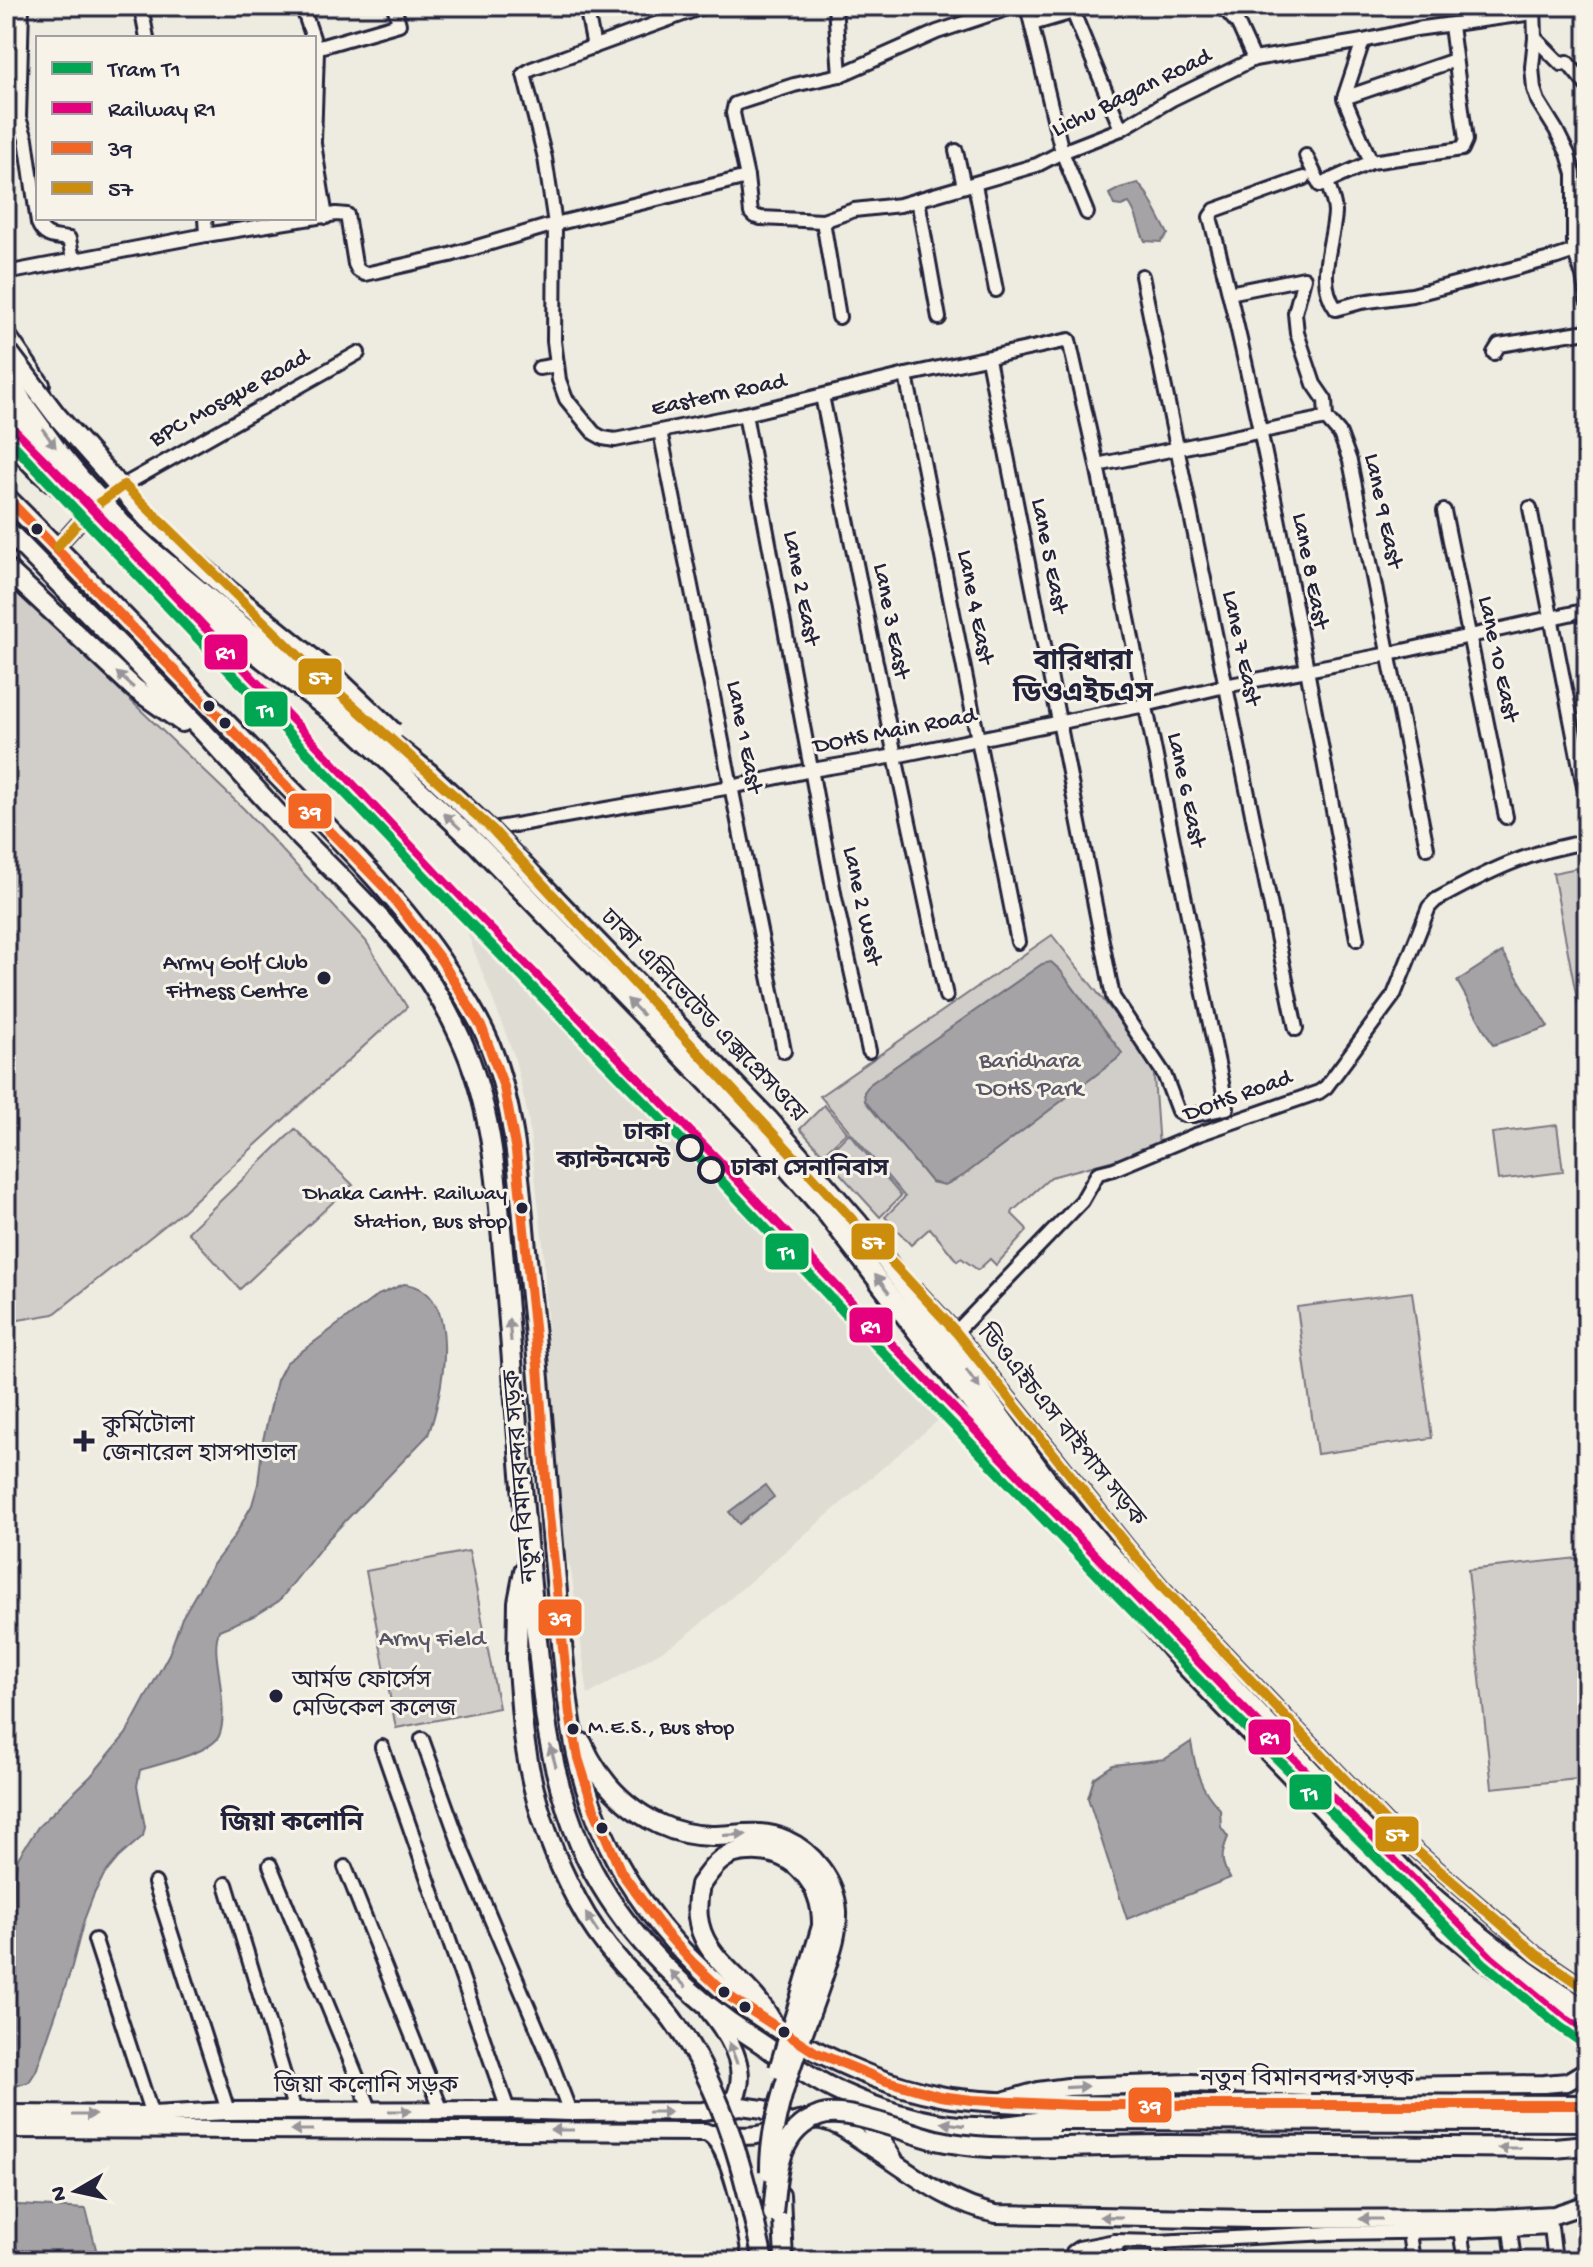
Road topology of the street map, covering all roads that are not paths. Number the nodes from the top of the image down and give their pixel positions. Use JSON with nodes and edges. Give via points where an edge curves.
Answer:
{"nodes":[{"id":1,"x":22,"y":6,"type":"edge"},
{"id":2,"x":141,"y":6,"type":"edge"},
{"id":3,"x":302,"y":6,"type":"edge"},
{"id":4,"x":394,"y":6,"type":"edge"},
{"id":5,"x":586,"y":6,"type":"edge"},
{"id":6,"x":705,"y":6,"type":"edge"},
{"id":7,"x":835,"y":6,"type":"edge"},
{"id":8,"x":1015,"y":6,"type":"edge"},
{"id":9,"x":1027,"y":6,"type":"edge"},
{"id":10,"x":1222,"y":6,"type":"edge"},
{"id":11,"x":1533,"y":9,"type":"edge"},
{"id":12,"x":1032,"y":24,"type":"junction"},
{"id":13,"x":1451,"y":26,"type":"junction"},
{"id":14,"x":147,"y":36,"type":"edge"},
{"id":15,"x":312,"y":36,"type":"edge"},
{"id":16,"x":1535,"y":38,"type":"junction"},
{"id":17,"x":1363,"y":41,"type":"junction"},
{"id":18,"x":316,"y":43,"type":"edge"},
{"id":19,"x":594,"y":47,"type":"junction"},
{"id":20,"x":1254,"y":59,"type":"junction"},
{"id":21,"x":1455,"y":60,"type":"junction"},
{"id":22,"x":840,"y":75,"type":"junction"},
{"id":23,"x":1587,"y":86,"type":"edge"},
{"id":24,"x":1344,"y":98,"type":"junction"},
{"id":25,"x":1121,"y":129,"type":"junction"},
{"id":26,"x":956,"y":151,"type":"dead end"},
{"id":27,"x":1062,"y":152,"type":"junction"},
{"id":28,"x":316,"y":154,"type":"edge"},
{"id":29,"x":1306,"y":156,"type":"dead end"},
{"id":30,"x":1371,"y":162,"type":"junction"},
{"id":31,"x":747,"y":177,"type":"junction"},
{"id":32,"x":1304,"y":178,"type":"dead end"},
{"id":33,"x":1327,"y":182,"type":"junction"},
{"id":34,"x":969,"y":185,"type":"junction"},
{"id":35,"x":918,"y":200,"type":"junction"},
{"id":36,"x":36,"y":209,"type":"edge"},
{"id":37,"x":1087,"y":213,"type":"dead end"},
{"id":38,"x":326,"y":217,"type":"junction"},
{"id":39,"x":316,"y":218,"type":"edge"},
{"id":40,"x":38,"y":220,"type":"edge"},
{"id":41,"x":205,"y":220,"type":"edge"},
{"id":42,"x":306,"y":220,"type":"edge"},
{"id":43,"x":823,"y":221,"type":"junction"},
{"id":44,"x":555,"y":224,"type":"junction"},
{"id":45,"x":206,"y":235,"type":"junction"},
{"id":46,"x":1581,"y":248,"type":"edge"},
{"id":47,"x":73,"y":259,"type":"junction"},
{"id":48,"x":6,"y":273,"type":"edge"},
{"id":49,"x":1142,"y":276,"type":"dead end"},
{"id":50,"x":996,"y":290,"type":"dead end"},
{"id":51,"x":1229,"y":293,"type":"junction"},
{"id":52,"x":1587,"y":300,"type":"edge"},
{"id":53,"x":839,"y":317,"type":"dead end"},
{"id":54,"x":939,"y":318,"type":"dead end"},
{"id":55,"x":6,"y":330,"type":"edge"},
{"id":56,"x":1587,"y":331,"type":"edge"},
{"id":57,"x":1069,"y":340,"type":"joint"},
{"id":58,"x":8,"y":351,"type":"edge"},
{"id":59,"x":358,"y":353,"type":"dead end"},
{"id":60,"x":1494,"y":353,"type":"dead end"},
{"id":61,"x":988,"y":359,"type":"junction"},
{"id":62,"x":557,"y":365,"type":"junction"},
{"id":63,"x":539,"y":368,"type":"dead end"},
{"id":64,"x":6,"y":373,"type":"edge"},
{"id":65,"x":906,"y":375,"type":"junction"},
{"id":66,"x":822,"y":396,"type":"junction"},
{"id":67,"x":6,"y":404,"type":"edge"},
{"id":68,"x":745,"y":414,"type":"junction"},
{"id":69,"x":1326,"y":418,"type":"junction"},
{"id":70,"x":660,"y":431,"type":"junction"},
{"id":71,"x":1260,"y":432,"type":"junction"},
{"id":72,"x":6,"y":433,"type":"edge"},
{"id":73,"x":1176,"y":448,"type":"junction"},
{"id":74,"x":1097,"y":465,"type":"junction"},
{"id":75,"x":124,"y":485,"type":"junction"},
{"id":76,"x":67,"y":492,"type":"junction"},
{"id":77,"x":6,"y":497,"type":"edge"},
{"id":78,"x":1530,"y":508,"type":"dead end"},
{"id":79,"x":1444,"y":511,"type":"dead end"},
{"id":80,"x":6,"y":529,"type":"edge"},
{"id":81,"x":57,"y":547,"type":"junction"},
{"id":82,"x":6,"y":568,"type":"edge"},
{"id":83,"x":1587,"y":610,"type":"edge"},
{"id":84,"x":1551,"y":619,"type":"junction"},
{"id":85,"x":1469,"y":637,"type":"junction"},
{"id":86,"x":1389,"y":654,"type":"junction"},
{"id":87,"x":1306,"y":671,"type":"junction"},
{"id":88,"x":1225,"y":686,"type":"junction"},
{"id":89,"x":1145,"y":705,"type":"junction"},
{"id":90,"x":1058,"y":722,"type":"junction"},
{"id":91,"x":978,"y":738,"type":"junction"},
{"id":92,"x":212,"y":741,"type":"junction"},
{"id":93,"x":895,"y":756,"type":"junction"},
{"id":94,"x":812,"y":770,"type":"junction"},
{"id":95,"x":429,"y":773,"type":"junction"},
{"id":96,"x":731,"y":787,"type":"junction"},
{"id":97,"x":1584,"y":787,"type":"dead end"},
{"id":98,"x":1506,"y":817,"type":"dead end"},
{"id":99,"x":492,"y":829,"type":"junction"},
{"id":100,"x":1587,"y":842,"type":"edge"},
{"id":101,"x":1427,"y":848,"type":"dead end"},
{"id":102,"x":1357,"y":939,"type":"dead end"},
{"id":103,"x":1018,"y":942,"type":"dead end"},
{"id":104,"x":946,"y":996,"type":"dead end"},
{"id":105,"x":1113,"y":997,"type":"joint"},
{"id":106,"x":1296,"y":1029,"type":"dead end"},
{"id":107,"x":784,"y":1051,"type":"dead end"},
{"id":108,"x":869,"y":1051,"type":"dead end"},
{"id":109,"x":956,"y":1332,"type":"junction"},
{"id":110,"x":537,"y":1359,"type":"junction"},
{"id":111,"x":513,"y":1361,"type":"junction"},
{"id":112,"x":528,"y":1556,"type":"junction"},
{"id":113,"x":570,"y":1714,"type":"junction"},
{"id":114,"x":422,"y":1739,"type":"dead end"},
{"id":115,"x":382,"y":1747,"type":"dead end"},
{"id":116,"x":270,"y":1865,"type":"dead end"},
{"id":117,"x":345,"y":1867,"type":"dead end"},
{"id":118,"x":155,"y":1883,"type":"dead end"},
{"id":119,"x":226,"y":1884,"type":"dead end"},
{"id":120,"x":95,"y":1940,"type":"dead end"},
{"id":121,"x":1587,"y":1989,"type":"edge"},
{"id":122,"x":701,"y":2001,"type":"junction"},
{"id":123,"x":1587,"y":2010,"type":"edge"},
{"id":124,"x":1587,"y":2026,"type":"edge"},
{"id":125,"x":776,"y":2027,"type":"junction"},
{"id":126,"x":789,"y":2062,"type":"junction"},
{"id":127,"x":1587,"y":2070,"type":"edge"},
{"id":128,"x":1567,"y":2082,"type":"junction"},
{"id":129,"x":1468,"y":2085,"type":"junction"},
{"id":130,"x":1510,"y":2085,"type":"junction"},
{"id":131,"x":839,"y":2092,"type":"junction"},
{"id":132,"x":1581,"y":2101,"type":"edge"},
{"id":133,"x":1001,"y":2102,"type":"junction"},
{"id":134,"x":726,"y":2109,"type":"junction"},
{"id":135,"x":508,"y":2110,"type":"junction"},
{"id":136,"x":228,"y":2111,"type":"junction"},
{"id":137,"x":295,"y":2111,"type":"junction"},
{"id":138,"x":371,"y":2111,"type":"junction"},
{"id":139,"x":442,"y":2111,"type":"junction"},
{"id":140,"x":570,"y":2112,"type":"junction"},
{"id":141,"x":6,"y":2114,"type":"edge"},
{"id":142,"x":152,"y":2115,"type":"junction"},
{"id":143,"x":789,"y":2122,"type":"junction"},
{"id":144,"x":996,"y":2127,"type":"junction"},
{"id":145,"x":6,"y":2129,"type":"edge"},
{"id":146,"x":704,"y":2132,"type":"junction"},
{"id":147,"x":1511,"y":2132,"type":"junction"},
{"id":148,"x":1474,"y":2133,"type":"junction"},
{"id":149,"x":1585,"y":2135,"type":"edge"},
{"id":150,"x":893,"y":2160,"type":"junction"},
{"id":151,"x":1587,"y":2204,"type":"edge"},
{"id":152,"x":773,"y":2213,"type":"junction"},
{"id":153,"x":1409,"y":2233,"type":"junction"},
{"id":154,"x":1115,"y":2241,"type":"junction"},
{"id":155,"x":1158,"y":2242,"type":"junction"},
{"id":156,"x":752,"y":2261,"type":"edge"},
{"id":157,"x":764,"y":2261,"type":"edge"},
{"id":158,"x":775,"y":2261,"type":"edge"},
{"id":159,"x":784,"y":2261,"type":"edge"},
{"id":160,"x":1071,"y":2261,"type":"edge"},
{"id":161,"x":1118,"y":2261,"type":"edge"},
{"id":162,"x":1161,"y":2261,"type":"edge"},
{"id":163,"x":1413,"y":2261,"type":"edge"},
{"id":164,"x":1555,"y":2261,"type":"edge"}],
"edges":[{"from":1,"to":36,"type":"street","via":[[19,118]]},
{"from":2,"to":14,"type":"street"},
{"from":3,"to":15,"type":"street"},
{"from":4,"to":18,"type":"street","via":[[399,24]]},
{"from":5,"to":19,"type":"street"},
{"from":6,"to":19,"type":"street"},
{"from":7,"to":22,"type":"street"},
{"from":8,"to":22,"type":"street","via":[[937,32]]},
{"from":9,"to":12,"type":"street"},
{"from":10,"to":20,"type":"street","via":[[1238,24]]},
{"from":11,"to":13,"type":"street","name":"Lichu Bagan Road"},
{"from":11,"to":16,"type":"street"},
{"from":12,"to":25,"type":"street","via":[[1073,12]]},
{"from":12,"to":27,"type":"street"},
{"from":13,"to":17,"type":"street","name":"Lichu Bagan Road"},
{"from":13,"to":21,"type":"street"},
{"from":16,"to":23,"type":"street","via":[[1561,64],[1567,62]]},
{"from":16,"to":46,"type":"street","via":[[1534,89],[1574,174]]},
{"from":17,"to":20,"type":"street","name":"Lichu Bagan Road"},
{"from":17,"to":24,"type":"street"},
{"from":19,"to":44,"type":"street","name":"Eastern Road","via":[[524,74]]},
{"from":20,"to":25,"type":"street","name":"Lichu Bagan Road"},
{"from":21,"to":24,"type":"street"},
{"from":21,"to":30,"type":"street","via":[[1466,140],[1462,149]]},
{"from":22,"to":31,"type":"street","via":[[735,104]]},
{"from":24,"to":30,"type":"street"},
{"from":25,"to":27,"type":"street","name":"Lichu Bagan Road"},
{"from":26,"to":34,"type":"street"},
{"from":27,"to":34,"type":"street","name":"Lichu Bagan Road"},
{"from":27,"to":37,"type":"street"},
{"from":28,"to":38,"type":"street"},
{"from":29,"to":33,"type":"street","via":[[1320,185]]},
{"from":30,"to":33,"type":"street"},
{"from":31,"to":43,"type":"street","name":"Lichu Bagan Road","via":[[754,216]]},
{"from":31,"to":44,"type":"street"},
{"from":32,"to":51,"type":"street","name":"Lane 8 East","via":[[1211,213]]},
{"from":33,"to":46,"type":"street","via":[[1335,214],[1325,271],[1336,309],[1412,295]]},
{"from":34,"to":35,"type":"street","name":"Lichu Bagan Road"},
{"from":34,"to":50,"type":"street"},
{"from":35,"to":43,"type":"street","name":"Lichu Bagan Road","via":[[854,210]]},
{"from":35,"to":54,"type":"street"},
{"from":38,"to":39,"type":"street"},
{"from":38,"to":44,"type":"street","via":[[347,215],[355,264],[365,274]]},
{"from":40,"to":47,"type":"street","via":[[47,236],[69,239]]},
{"from":41,"to":45,"type":"street"},
{"from":42,"to":45,"type":"street"},
{"from":43,"to":53,"type":"street"},
{"from":44,"to":62,"type":"street","name":"Eastern Road"},
{"from":45,"to":47,"type":"street"},
{"from":46,"to":52,"type":"street"},
{"from":47,"to":48,"type":"street"},
{"from":49,"to":73,"type":"street","name":"Lane 7 East"},
{"from":51,"to":69,"type":"street","name":"Lane 9 East","via":[[1304,278],[1295,313],[1297,333],[1325,400]]},
{"from":51,"to":71,"type":"street","name":"Lane 8 East"},
{"from":55,"to":75,"type":"street","name":"ডিওএইচএস বাইপাস সড়ক","via":[[68,420]]},
{"from":56,"to":60,"type":"street","via":[[1499,345]]},
{"from":57,"to":61,"type":"street","name":"Eastern Road"},
{"from":57,"to":74,"type":"street","name":"Lane 6 East"},
{"from":58,"to":95,"type":"highway","bridge":true,"via":[[56,415],[148,519],[342,684],[418,755]]},
{"from":59,"to":75,"type":"street","name":"BPC Mosque Road"},
{"from":61,"to":65,"type":"street","name":"Eastern Road"},
{"from":61,"to":90,"type":"street","name":"Lane 5 East"},
{"from":62,"to":63,"type":"street"},
{"from":62,"to":70,"type":"street","name":"Eastern Road","via":[[566,399],[594,433],[615,440]]},
{"from":64,"to":95,"type":"highway","name":"ঢাকা এলিভেটেড এক্সপ্রেসওয়ে","one_way":true,"bridge":true,"via":[[70,466],[123,525]]},
{"from":65,"to":66,"type":"street","name":"Eastern Road"},
{"from":65,"to":91,"type":"street","name":"Lane 4 East"},
{"from":66,"to":68,"type":"street","name":"Eastern Road"},
{"from":66,"to":93,"type":"street","name":"Lane 3 East"},
{"from":67,"to":76,"type":"highway","name":"ঢাকা এলিভেটেড এক্সপ্রেসওয়ে","bridge":true},
{"from":68,"to":70,"type":"street","name":"Eastern Road"},
{"from":68,"to":94,"type":"street","name":"Lane 2 East"},
{"from":69,"to":71,"type":"street"},
{"from":69,"to":86,"type":"street","name":"Lane 9 East","via":[[1340,434],[1350,461]]},
{"from":70,"to":96,"type":"street","name":"Lane 1 East"},
{"from":71,"to":73,"type":"street"},
{"from":71,"to":87,"type":"street","name":"Lane 8 East"},
{"from":72,"to":76,"type":"highway","via":[[31,466]]},
{"from":73,"to":74,"type":"street"},
{"from":73,"to":88,"type":"street","name":"Lane 7 East"},
{"from":74,"to":89,"type":"street","name":"Lane 6 East"},
{"from":75,"to":81,"type":"street","name":"BPC Mosque Road","via":[[91,509]]},
{"from":75,"to":99,"type":"street","name":"ডিওএইচএস বাইপাস সড়ক","via":[[314,671]]},
{"from":124,"to":76,"type":"highway","name":"ঢাকা এলিভেটেড এক্সপ্রেসওয়ে","one_way":true,"bridge":true,"via":[[1503,1973],[1418,1905],[1185,1665],[1053,1509],[825,1211],[756,1132],[476,843],[355,730],[144,567]]},
{"from":77,"to":81,"type":"highway","name":"নতুন বিমানবন্দর সড়ক"},
{"from":78,"to":84,"type":"street"},
{"from":79,"to":85,"type":"street","name":"Lane 10 East"},
{"from":80,"to":92,"type":"highway","name":"নতুন বিমানবন্দর সড়ক"},
{"from":81,"to":110,"type":"highway","name":"নতুন বিমানবন্দর সড়ক","via":[[385,888],[463,993],[491,1049],[510,1111]]},
{"from":92,"to":82,"type":"highway","one_way":true,"via":[[134,688]]},
{"from":83,"to":84,"type":"street","name":"DOHS Main Road"},
{"from":84,"to":85,"type":"street","name":"DOHS Main Road"},
{"from":84,"to":97,"type":"street"},
{"from":85,"to":86,"type":"street","name":"DOHS Main Road"},
{"from":85,"to":98,"type":"street","name":"Lane 10 East"},
{"from":86,"to":87,"type":"street","name":"DOHS Main Road"},
{"from":86,"to":101,"type":"street","name":"Lane 9 East"},
{"from":87,"to":88,"type":"street","name":"DOHS Main Road"},
{"from":87,"to":102,"type":"street","name":"Lane 8 East"},
{"from":88,"to":89,"type":"street","name":"DOHS Main Road"},
{"from":88,"to":106,"type":"street","name":"Lane 7 East"},
{"from":89,"to":90,"type":"street","name":"DOHS Main Road"},
{"from":89,"to":105,"type":"street","name":"Lane 6 East","via":[[1227,1108],[1194,1115],[1178,1111],[1164,1074]]},
{"from":90,"to":91,"type":"street","name":"DOHS Main Road"},
{"from":90,"to":105,"type":"street","name":"Lane 5 East"},
{"from":91,"to":93,"type":"street","name":"DOHS Main Road"},
{"from":91,"to":103,"type":"street","name":"Lane 4 East"},
{"from":111,"to":92,"type":"highway","name":"নতুন বিমানবন্দর সড়ক","one_way":true,"via":[[494,1163],[483,1100],[460,1037],[417,961],[391,928]]},
{"from":93,"to":94,"type":"street","name":"DOHS Main Road"},
{"from":93,"to":104,"type":"street","name":"Lane 3 East"},
{"from":94,"to":96,"type":"street","name":"DOHS Main Road"},
{"from":94,"to":108,"type":"street","name":"Lane 2 West"},
{"from":95,"to":123,"type":"highway","name":"ঢাকা এলিভেটেড এক্সপ্রেসওয়ে","one_way":true,"bridge":true,"via":[[768,1119],[859,1224],[1050,1484],[1359,1824],[1451,1914]]},
{"from":96,"to":99,"type":"street","name":"DOHS Main Road"},
{"from":96,"to":107,"type":"street","name":"Lane 1 East"},
{"from":99,"to":109,"type":"street","name":"ডিওএইচএস বাইপাস সড়ক"},
{"from":100,"to":109,"type":"street","name":"DOHS Road","via":[[1493,869],[1436,900],[1394,995],[1326,1087],[1098,1173],[1082,1201]]},
{"from":109,"to":121,"type":"street","name":"ডিওএইচএস বাইপাস সড়ক","via":[[1165,1590],[1395,1832],[1537,1955]]},
{"from":110,"to":111,"type":"highway"},
{"from":110,"to":113,"type":"highway","name":"নতুন বিমানবন্দর সড়ক"},
{"from":111,"to":112,"type":"highway","name":"নতুন বিমানবন্দর সড়ক"},
{"from":122,"to":112,"type":"highway","name":"নতুন বিমানবন্দর সড়ক","one_way":true,"via":[[621,1916],[577,1838],[550,1744]]},
{"from":157,"to":112,"type":"highway","one_way":true,"bridge":true,"via":[[749,2191],[714,2091],[673,2020],[596,1931],[552,1847],[525,1744],[517,1659],[518,1602]]},
{"from":113,"to":125,"type":"highway","name":"নতুন বিমানবন্দর সড়ক","via":[[586,1786],[621,1872],[693,1963],[727,1995]]},
{"from":113,"to":152,"type":"highway","one_way":true,"bridge":true,"via":[[603,1781],[624,1803],[674,1831],[784,1839],[826,1877],[836,1923],[775,2122],[770,2165]]},
{"from":114,"to":140,"type":"street"},
{"from":115,"to":135,"type":"street"},
{"from":116,"to":138,"type":"street"},
{"from":117,"to":139,"type":"street"},
{"from":118,"to":136,"type":"street"},
{"from":119,"to":137,"type":"street"},
{"from":120,"to":142,"type":"street"},
{"from":122,"to":126,"type":"highway","name":"নতুন বিমানবন্দর সড়ক"},
{"from":134,"to":122,"type":"main road","one_way":true,"via":[[739,2089],[740,2073],[725,2033]]},
{"from":125,"to":133,"type":"highway","name":"নতুন বিমানবন্দর সড়ক","via":[[815,2052],[894,2083],[940,2096]]},
{"from":125,"to":157,"type":"highway","bridge":true,"via":[[718,1960],[699,1925],[700,1885],[717,1862],[743,1851],[785,1857],[814,1886],[821,1908],[820,1934],[766,2115],[760,2175]]},
{"from":126,"to":131,"type":"highway","name":"নতুন বিমানবন্দর সড়ক"},
{"from":126,"to":143,"type":"main road"},
{"from":127,"to":128,"type":"main road"},
{"from":128,"to":130,"type":"main road"},
{"from":128,"to":132,"type":"main road"},
{"from":129,"to":130,"type":"main road"},
{"from":133,"to":129,"type":"main road","one_way":true,"via":[[1068,2087]]},
{"from":129,"to":148,"type":"main road","via":[[1480,2107],[1481,2121]]},
{"from":130,"to":147,"type":"main road","via":[[1499,2100],[1499,2116]]},
{"from":144,"to":131,"type":"highway","name":"নতুন বিমানবন্দর সড়ক","one_way":true,"via":[[925,2120]]},
{"from":131,"to":150,"type":"highway"},
{"from":132,"to":133,"type":"highway","name":"নতুন বিমানবন্দর সড়ক","bridge":true},
{"from":132,"to":149,"type":"main road"},
{"from":140,"to":134,"type":"main road","name":"জিয়া কলোনি সড়ক","one_way":true},
{"from":134,"to":143,"type":"main road","name":"জিয়া কলোনি সড়ক","via":[[750,2106]]},
{"from":135,"to":139,"type":"main road","name":"জিয়া কলোনি সড়ক"},
{"from":135,"to":140,"type":"main road","name":"জিয়া কলোনি সড়ক"},
{"from":136,"to":137,"type":"main road","name":"জিয়া কলোনি সড়ক"},
{"from":136,"to":142,"type":"main road","name":"জিয়া কলোনি সড়ক"},
{"from":137,"to":138,"type":"main road","name":"জিয়া কলোনি সড়ক"},
{"from":138,"to":139,"type":"main road","name":"জিয়া কলোনি সড়ক","one_way":true},
{"from":141,"to":142,"type":"main road","name":"জিয়া কলোনি সড়ক","one_way":true},
{"from":143,"to":146,"type":"main road","name":"জিয়া কলোনি সড়ক","via":[[761,2134]]},
{"from":143,"to":150,"type":"main road","via":[[833,2124]]},
{"from":143,"to":159,"type":"main road","via":[[781,2195]]},
{"from":144,"to":148,"type":"main road","via":[[1078,2135]]},
{"from":144,"to":149,"type":"highway","name":"নতুন বিমানবন্দর সড়ক","bridge":true,"via":[[1058,2120]]},
{"from":146,"to":145,"type":"main road","name":"জিয়া কলোনি সড়ক","one_way":true},
{"from":146,"to":156,"type":"main road","via":[[725,2156]]},
{"from":147,"to":148,"type":"main road"},
{"from":147,"to":149,"type":"main road"},
{"from":149,"to":152,"type":"highway","one_way":true,"bridge":true,"via":[[1554,2148],[987,2147],[949,2143],[830,2113],[797,2129],[785,2143]]},
{"from":151,"to":150,"type":"main road","one_way":true,"via":[[1521,2218],[1005,2215],[966,2205]]},
{"from":152,"to":158,"type":"main road"},
{"from":153,"to":155,"type":"street"},
{"from":153,"to":163,"type":"street"},
{"from":153,"to":164,"type":"street","via":[[1460,2231],[1465,2261],[1461,2231],[1510,2229],[1514,2261],[1510,2229],[1551,2227]]},
{"from":154,"to":155,"type":"street"},
{"from":154,"to":160,"type":"street","via":[[1079,2248]]},
{"from":154,"to":161,"type":"street"},
{"from":155,"to":162,"type":"street"}]}
